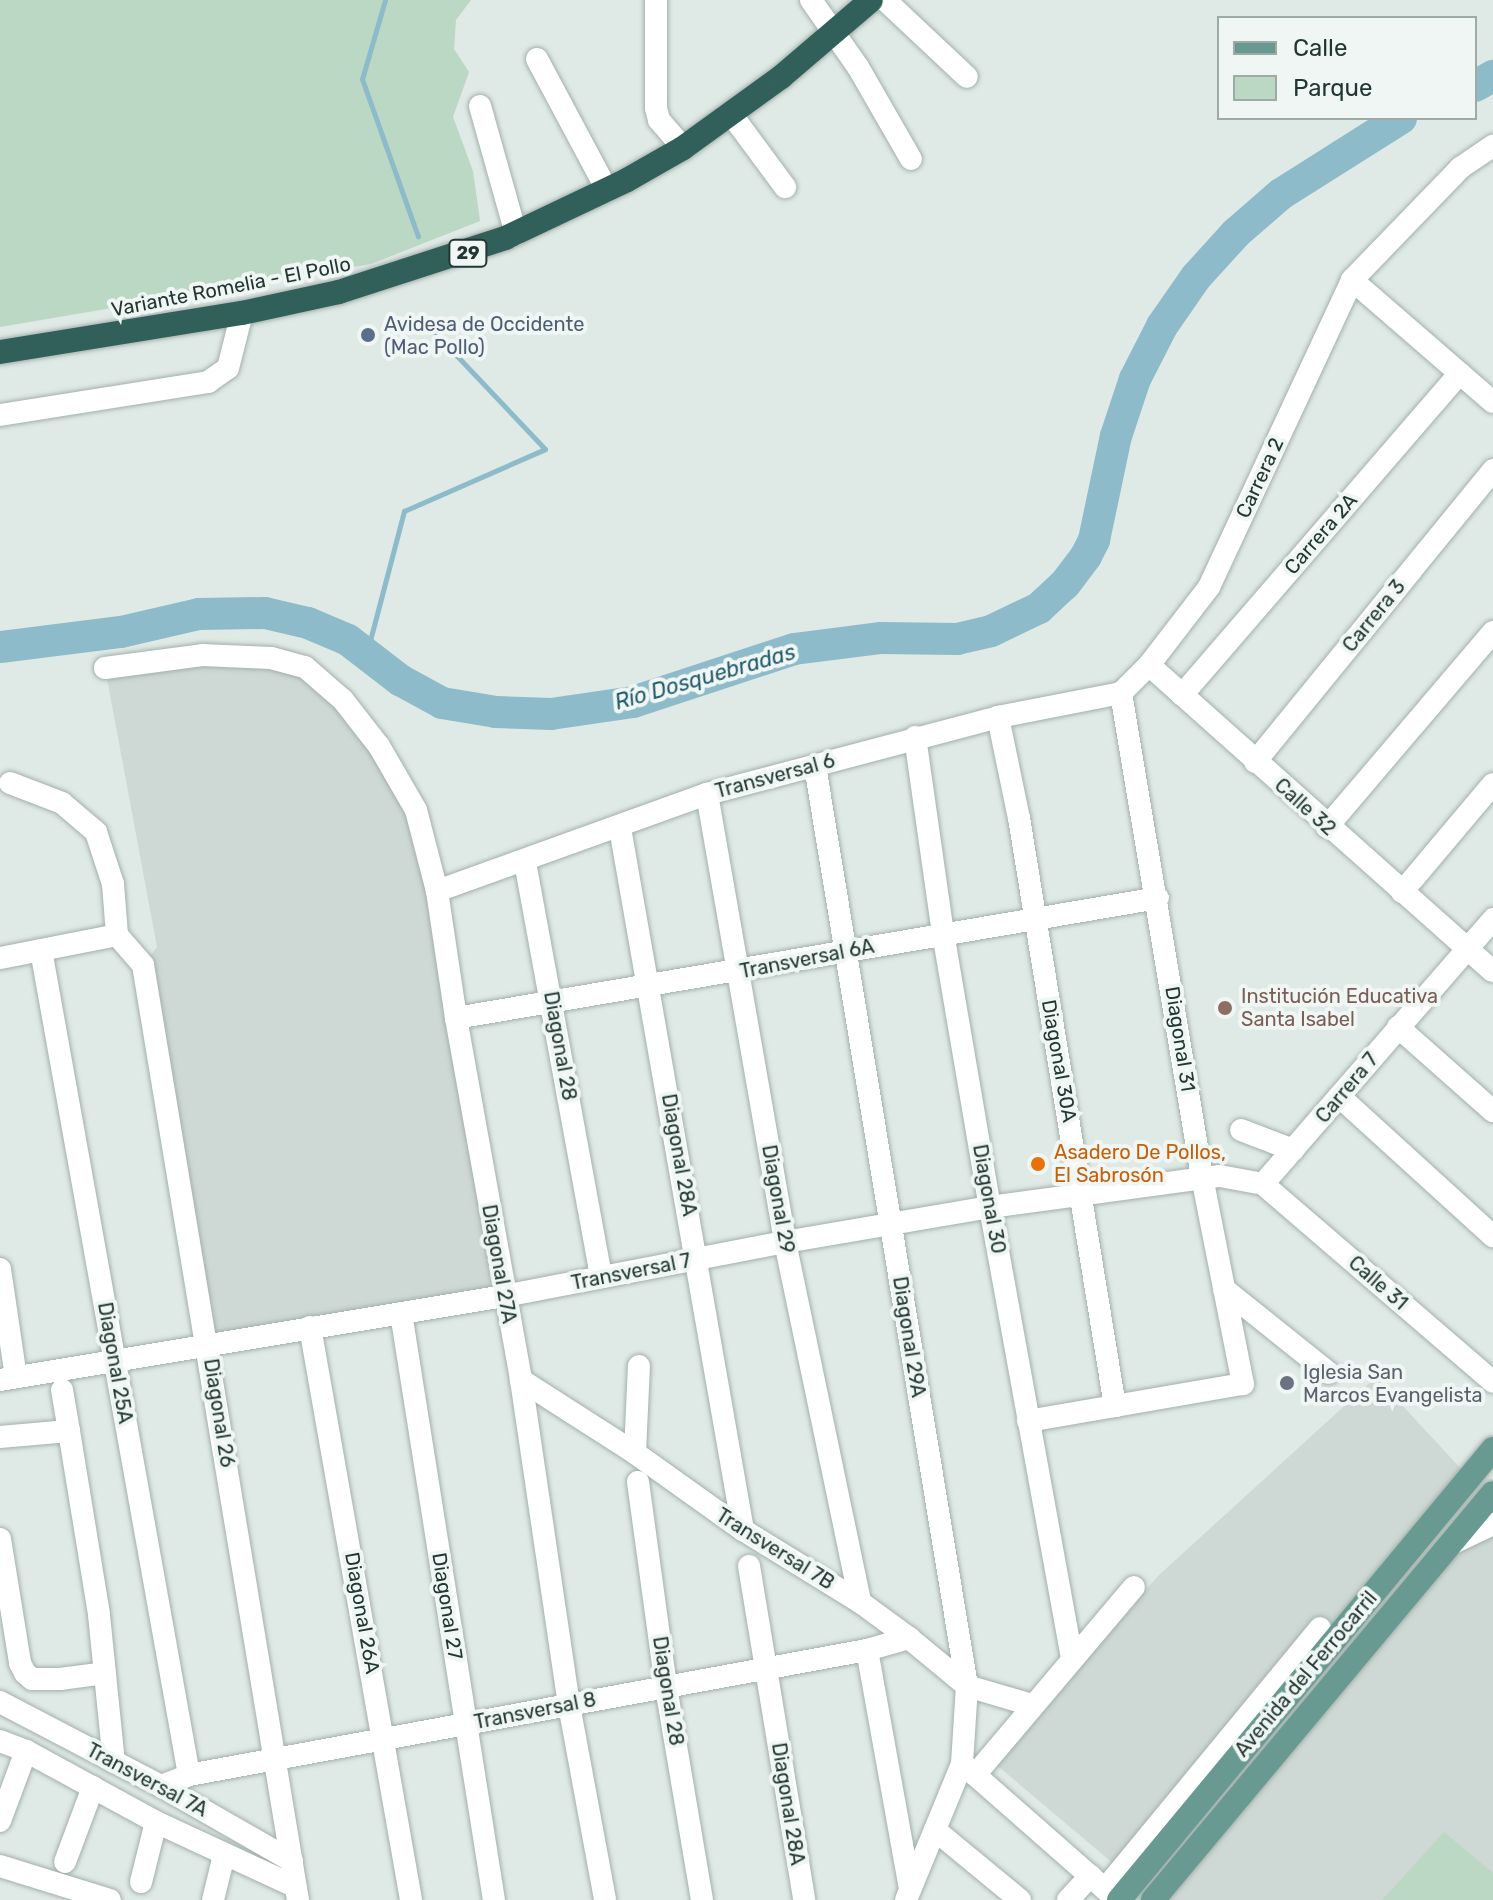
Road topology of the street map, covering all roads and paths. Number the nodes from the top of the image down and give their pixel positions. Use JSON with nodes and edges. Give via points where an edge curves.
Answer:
{"nodes":[{"id":1,"x":656,"y":0,"type":"edge"},
{"id":2,"x":811,"y":0,"type":"edge"},
{"id":3,"x":871,"y":0,"type":"edge"},
{"id":4,"x":885,"y":0,"type":"edge"},
{"id":5,"x":834,"y":34,"type":"junction"},
{"id":6,"x":537,"y":59,"type":"dead end"},
{"id":7,"x":967,"y":77,"type":"dead end"},
{"id":8,"x":480,"y":106,"type":"dead end"},
{"id":9,"x":731,"y":114,"type":"junction"},
{"id":10,"x":1493,"y":146,"type":"edge"},
{"id":11,"x":683,"y":148,"type":"junction"},
{"id":12,"x":911,"y":159,"type":"dead end"},
{"id":13,"x":785,"y":187,"type":"dead end"},
{"id":14,"x":607,"y":190,"type":"junction"},
{"id":15,"x":516,"y":234,"type":"junction"},
{"id":16,"x":1352,"y":280,"type":"junction"},
{"id":17,"x":242,"y":313,"type":"junction"},
{"id":18,"x":0,"y":352,"type":"edge"},
{"id":19,"x":1460,"y":373,"type":"junction"},
{"id":20,"x":1493,"y":402,"type":"edge"},
{"id":21,"x":0,"y":415,"type":"edge"},
{"id":22,"x":1493,"y":470,"type":"edge"},
{"id":23,"x":1493,"y":632,"type":"edge"},
{"id":24,"x":1149,"y":665,"type":"junction"},
{"id":25,"x":105,"y":668,"type":"dead end"},
{"id":26,"x":1121,"y":693,"type":"junction"},
{"id":27,"x":1182,"y":695,"type":"junction"},
{"id":28,"x":998,"y":717,"type":"junction"},
{"id":29,"x":915,"y":737,"type":"junction"},
{"id":30,"x":1255,"y":762,"type":"junction"},
{"id":31,"x":815,"y":766,"type":"junction"},
{"id":32,"x":10,"y":783,"type":"dead end"},
{"id":33,"x":1493,"y":784,"type":"edge"},
{"id":34,"x":707,"y":794,"type":"junction"},
{"id":35,"x":1327,"y":827,"type":"junction"},
{"id":36,"x":620,"y":828,"type":"junction"},
{"id":37,"x":525,"y":862,"type":"junction"},
{"id":38,"x":437,"y":891,"type":"junction"},
{"id":39,"x":1402,"y":892,"type":"junction"},
{"id":40,"x":1158,"y":898,"type":"junction"},
{"id":41,"x":1035,"y":919,"type":"junction"},
{"id":42,"x":1493,"y":919,"type":"edge"},
{"id":43,"x":943,"y":933,"type":"junction"},
{"id":44,"x":117,"y":935,"type":"junction"},
{"id":45,"x":41,"y":950,"type":"junction"},
{"id":46,"x":1466,"y":950,"type":"junction"},
{"id":47,"x":844,"y":952,"type":"junction"},
{"id":48,"x":0,"y":958,"type":"edge"},
{"id":49,"x":1493,"y":971,"type":"edge"},
{"id":50,"x":738,"y":972,"type":"junction"},
{"id":51,"x":649,"y":987,"type":"junction"},
{"id":52,"x":553,"y":1004,"type":"junction"},
{"id":53,"x":456,"y":1018,"type":"junction"},
{"id":54,"x":1398,"y":1027,"type":"junction"},
{"id":55,"x":1340,"y":1097,"type":"junction"},
{"id":56,"x":1493,"y":1111,"type":"edge"},
{"id":57,"x":1241,"y":1130,"type":"dead end"},
{"id":58,"x":1293,"y":1150,"type":"junction"},
{"id":59,"x":1202,"y":1177,"type":"junction"},
{"id":60,"x":1263,"y":1184,"type":"junction"},
{"id":61,"x":1082,"y":1194,"type":"junction"},
{"id":62,"x":990,"y":1207,"type":"junction"},
{"id":63,"x":890,"y":1225,"type":"junction"},
{"id":64,"x":1493,"y":1236,"type":"edge"},
{"id":65,"x":785,"y":1242,"type":"junction"},
{"id":66,"x":697,"y":1259,"type":"junction"},
{"id":67,"x":0,"y":1269,"type":"edge"},
{"id":68,"x":601,"y":1277,"type":"junction"},
{"id":69,"x":1224,"y":1289,"type":"junction"},
{"id":70,"x":504,"y":1296,"type":"junction"},
{"id":71,"x":401,"y":1313,"type":"junction"},
{"id":72,"x":310,"y":1327,"type":"junction"},
{"id":73,"x":208,"y":1344,"type":"junction"},
{"id":74,"x":115,"y":1361,"type":"junction"},
{"id":75,"x":639,"y":1366,"type":"dead end"},
{"id":76,"x":1329,"y":1373,"type":"dead end"},
{"id":77,"x":8,"y":1378,"type":"edge"},
{"id":78,"x":521,"y":1380,"type":"junction"},
{"id":79,"x":1493,"y":1382,"type":"edge"},
{"id":80,"x":62,"y":1390,"type":"dead end"},
{"id":81,"x":1115,"y":1406,"type":"junction"},
{"id":82,"x":1028,"y":1421,"type":"junction"},
{"id":83,"x":69,"y":1431,"type":"junction"},
{"id":84,"x":0,"y":1437,"type":"edge"},
{"id":85,"x":1493,"y":1449,"type":"edge"},
{"id":86,"x":635,"y":1453,"type":"junction"},
{"id":87,"x":638,"y":1482,"type":"dead end"},
{"id":88,"x":1493,"y":1493,"type":"edge"},
{"id":89,"x":1493,"y":1524,"type":"edge"},
{"id":90,"x":743,"y":1530,"type":"junction"},
{"id":91,"x":0,"y":1539,"type":"edge"},
{"id":92,"x":1450,"y":1545,"type":"junction"},
{"id":93,"x":749,"y":1566,"type":"dead end"},
{"id":94,"x":1134,"y":1587,"type":"dead end"},
{"id":95,"x":860,"y":1602,"type":"junction"},
{"id":96,"x":1320,"y":1628,"type":"dead end"},
{"id":97,"x":909,"y":1638,"type":"junction"},
{"id":98,"x":867,"y":1650,"type":"junction"},
{"id":99,"x":1072,"y":1659,"type":"junction"},
{"id":100,"x":766,"y":1668,"type":"junction"},
{"id":101,"x":105,"y":1673,"type":"junction"},
{"id":102,"x":967,"y":1686,"type":"junction"},
{"id":103,"x":666,"y":1687,"type":"junction"},
{"id":104,"x":0,"y":1702,"type":"edge"},
{"id":105,"x":569,"y":1705,"type":"junction"},
{"id":106,"x":1032,"y":1705,"type":"junction"},
{"id":107,"x":465,"y":1724,"type":"junction"},
{"id":108,"x":385,"y":1739,"type":"junction"},
{"id":109,"x":0,"y":1741,"type":"edge"},
{"id":110,"x":26,"y":1751,"type":"junction"},
{"id":111,"x":275,"y":1759,"type":"junction"},
{"id":112,"x":114,"y":1762,"type":"junction"},
{"id":113,"x":968,"y":1769,"type":"junction"},
{"id":114,"x":189,"y":1775,"type":"junction"},
{"id":115,"x":161,"y":1786,"type":"junction"},
{"id":116,"x":93,"y":1787,"type":"junction"},
{"id":117,"x":0,"y":1821,"type":"edge"},
{"id":118,"x":156,"y":1822,"type":"junction"},
{"id":119,"x":935,"y":1830,"type":"junction"},
{"id":120,"x":224,"y":1855,"type":"junction"},
{"id":121,"x":292,"y":1861,"type":"junction"},
{"id":122,"x":65,"y":1862,"type":"dead end"},
{"id":123,"x":0,"y":1866,"type":"edge"},
{"id":124,"x":141,"y":1882,"type":"dead end"},
{"id":125,"x":1108,"y":1891,"type":"edge"},
{"id":126,"x":297,"y":1893,"type":"edge"},
{"id":127,"x":908,"y":1894,"type":"edge"},
{"id":128,"x":110,"y":1900,"type":"edge"},
{"id":129,"x":213,"y":1900,"type":"edge"},
{"id":130,"x":411,"y":1900,"type":"edge"},
{"id":131,"x":494,"y":1900,"type":"edge"},
{"id":132,"x":605,"y":1900,"type":"edge"},
{"id":133,"x":702,"y":1900,"type":"edge"},
{"id":134,"x":804,"y":1900,"type":"edge"},
{"id":135,"x":1020,"y":1900,"type":"edge"},
{"id":136,"x":1068,"y":1900,"type":"edge"},
{"id":137,"x":1153,"y":1900,"type":"edge"}],
"edges":[{"from":1,"to":11,"type":"street","via":[[656,108],[659,120]]},
{"from":2,"to":5,"type":"street"},
{"from":3,"to":5,"type":"highway","name":"Variante Romelia - El Pollo","number":"29"},
{"from":4,"to":7,"type":"street"},
{"from":5,"to":9,"type":"highway","name":"Variante Romelia - El Pollo","number":"29"},
{"from":5,"to":12,"type":"street"},
{"from":6,"to":14,"type":"street"},
{"from":8,"to":15,"type":"street"},
{"from":9,"to":11,"type":"highway","name":"Variante Romelia - El Pollo","number":"29"},
{"from":9,"to":13,"type":"street"},
{"from":10,"to":16,"type":"street","name":"Carrera 2","via":[[1460,168]]},
{"from":11,"to":14,"type":"highway","name":"Variante Romelia - El Pollo","number":"29"},
{"from":14,"to":15,"type":"highway","name":"Variante Romelia - El Pollo","number":"29"},
{"from":15,"to":17,"type":"highway","name":"Variante Romelia - El Pollo","number":"29","via":[[377,282]]},
{"from":16,"to":19,"type":"street"},
{"from":16,"to":24,"type":"street","name":"Carrera 2","via":[[1209,587]]},
{"from":17,"to":18,"type":"highway","name":"Variante Romelia - El Pollo","number":"29"},
{"from":17,"to":21,"type":"street","via":[[228,368],[208,382]]},
{"from":19,"to":20,"type":"street"},
{"from":19,"to":27,"type":"street","name":"Carrera 2A"},
{"from":22,"to":30,"type":"street","name":"Carrera 3"},
{"from":23,"to":35,"type":"street"},
{"from":24,"to":26,"type":"street"},
{"from":24,"to":27,"type":"street","name":"Calle 32"},
{"from":25,"to":38,"type":"street","name":"Diagonal 27A","via":[[202,655],[271,658],[305,667],[343,700],[394,772],[416,810]]},
{"from":26,"to":28,"type":"street","name":"Transversal 6"},
{"from":26,"to":40,"type":"street","name":"Diagonal 31"},
{"from":27,"to":30,"type":"street","name":"Calle 32"},
{"from":28,"to":29,"type":"street","name":"Transversal 6"},
{"from":28,"to":41,"type":"street","name":"Diagonal 30A"},
{"from":29,"to":31,"type":"street","name":"Transversal 6"},
{"from":29,"to":43,"type":"street","name":"Diagonal 30"},
{"from":30,"to":35,"type":"street","name":"Calle 32"},
{"from":31,"to":34,"type":"street","name":"Transversal 6"},
{"from":31,"to":47,"type":"street","name":"Diagonal 29A"},
{"from":32,"to":44,"type":"street","via":[[62,803],[96,832],[113,884]]},
{"from":33,"to":39,"type":"street"},
{"from":34,"to":36,"type":"street","name":"Transversal 6"},
{"from":34,"to":50,"type":"street","name":"Diagonal 29"},
{"from":35,"to":39,"type":"street","name":"Calle 32"},
{"from":36,"to":37,"type":"street","name":"Transversal 6"},
{"from":36,"to":51,"type":"street","name":"Diagonal 28A"},
{"from":37,"to":38,"type":"street","name":"Transversal 6"},
{"from":37,"to":52,"type":"street","name":"Diagonal 28"},
{"from":38,"to":53,"type":"street","name":"Diagonal 27A"},
{"from":39,"to":46,"type":"street","name":"Calle 32"},
{"from":40,"to":41,"type":"street","name":"Transversal 6A"},
{"from":40,"to":59,"type":"street","name":"Diagonal 31"},
{"from":41,"to":43,"type":"street","name":"Transversal 6A"},
{"from":41,"to":61,"type":"street","name":"Diagonal 30A"},
{"from":42,"to":46,"type":"street","name":"Carrera 7"},
{"from":43,"to":47,"type":"street","name":"Transversal 6A"},
{"from":43,"to":62,"type":"street","name":"Diagonal 30"},
{"from":44,"to":45,"type":"street"},
{"from":44,"to":73,"type":"street","name":"Diagonal 26","via":[[143,965]]},
{"from":45,"to":48,"type":"street"},
{"from":45,"to":74,"type":"street","name":"Diagonal 25A"},
{"from":46,"to":49,"type":"street","name":"Calle 32"},
{"from":46,"to":54,"type":"street","name":"Carrera 7"},
{"from":47,"to":50,"type":"street","name":"Transversal 6A"},
{"from":47,"to":63,"type":"street","name":"Diagonal 29A"},
{"from":50,"to":51,"type":"street","name":"Transversal 6A"},
{"from":50,"to":65,"type":"street","name":"Diagonal 29"},
{"from":51,"to":52,"type":"street","name":"Transversal 6A"},
{"from":51,"to":66,"type":"street","name":"Diagonal 28A"},
{"from":52,"to":53,"type":"street","name":"Transversal 6A"},
{"from":52,"to":68,"type":"street","name":"Diagonal 28"},
{"from":53,"to":70,"type":"street","name":"Diagonal 27A"},
{"from":54,"to":55,"type":"street","name":"Carrera 7"},
{"from":54,"to":56,"type":"street"},
{"from":55,"to":58,"type":"street","name":"Carrera 7"},
{"from":55,"to":64,"type":"street"},
{"from":57,"to":58,"type":"street"},
{"from":58,"to":60,"type":"street","name":"Carrera 7"},
{"from":59,"to":60,"type":"street","name":"Transversal 7"},
{"from":59,"to":61,"type":"street","name":"Transversal 7"},
{"from":59,"to":69,"type":"street","name":"Diagonal 31"},
{"from":60,"to":79,"type":"street","name":"Calle 31"},
{"from":61,"to":62,"type":"street","name":"Transversal 7"},
{"from":61,"to":81,"type":"street","name":"Diagonal 30A"},
{"from":62,"to":63,"type":"street","name":"Transversal 7"},
{"from":62,"to":82,"type":"street","name":"Diagonal 30"},
{"from":63,"to":65,"type":"street","name":"Transversal 7"},
{"from":63,"to":102,"type":"street","name":"Diagonal 29A"},
{"from":65,"to":66,"type":"street","name":"Transversal 7"},
{"from":65,"to":95,"type":"street","name":"Diagonal 29"},
{"from":66,"to":68,"type":"street","name":"Transversal 7"},
{"from":66,"to":90,"type":"street","name":"Diagonal 28A"},
{"from":67,"to":77,"type":"street"},
{"from":68,"to":70,"type":"street","name":"Transversal 7"},
{"from":69,"to":76,"type":"street"},
{"from":69,"to":81,"type":"street","name":"Diagonal 31","via":[[1243,1384]]},
{"from":70,"to":71,"type":"street","name":"Transversal 7"},
{"from":70,"to":78,"type":"street","name":"Diagonal 27A"},
{"from":71,"to":72,"type":"street","name":"Transversal 7"},
{"from":71,"to":107,"type":"street","name":"Diagonal 27"},
{"from":72,"to":73,"type":"street","name":"Transversal 7"},
{"from":72,"to":108,"type":"street","name":"Diagonal 26A"},
{"from":73,"to":74,"type":"street","name":"Transversal 7"},
{"from":73,"to":111,"type":"street","name":"Diagonal 26"},
{"from":74,"to":77,"type":"street","name":"Transversal 7"},
{"from":74,"to":114,"type":"street","name":"Diagonal 25A"},
{"from":75,"to":86,"type":"street"},
{"from":78,"to":86,"type":"street","name":"Transversal 7B"},
{"from":78,"to":105,"type":"street","name":"Diagonal 27A"},
{"from":80,"to":83,"type":"street"},
{"from":81,"to":82,"type":"street"},
{"from":82,"to":99,"type":"street","name":"Diagonal 30"},
{"from":83,"to":84,"type":"street"},
{"from":83,"to":101,"type":"street"},
{"from":85,"to":125,"type":"main road","name":"Avenida del Ferrocarril"},
{"from":86,"to":90,"type":"street","name":"Transversal 7B"},
{"from":87,"to":103,"type":"street","name":"Diagonal 28"},
{"from":88,"to":92,"type":"main road","name":"Avenida del Ferrocarril"},
{"from":89,"to":92,"type":"street"},
{"from":90,"to":95,"type":"street","name":"Transversal 7B"},
{"from":91,"to":101,"type":"street","via":[[25,1673],[32,1679]]},
{"from":92,"to":137,"type":"main road","name":"Avenida del Ferrocarril"},
{"from":93,"to":100,"type":"street","name":"Diagonal 28A"},
{"from":94,"to":99,"type":"street"},
{"from":95,"to":97,"type":"street","name":"Transversal 7B"},
{"from":96,"to":125,"type":"street"},
{"from":97,"to":98,"type":"street","name":"Transversal 8"},
{"from":97,"to":102,"type":"street","name":"Transversal 7B"},
{"from":98,"to":100,"type":"street","name":"Transversal 8"},
{"from":98,"to":127,"type":"street"},
{"from":99,"to":106,"type":"street"},
{"from":100,"to":103,"type":"street","name":"Transversal 8"},
{"from":100,"to":134,"type":"street","name":"Diagonal 28A"},
{"from":101,"to":112,"type":"street"},
{"from":102,"to":106,"type":"street","name":"Transversal 7B"},
{"from":102,"to":113,"type":"street","name":"Diagonal 29A"},
{"from":103,"to":105,"type":"street","name":"Transversal 8"},
{"from":103,"to":133,"type":"street","name":"Diagonal 28"},
{"from":104,"to":112,"type":"street","name":"Transversal 7A"},
{"from":105,"to":107,"type":"street","name":"Transversal 8"},
{"from":105,"to":132,"type":"street","name":"Diagonal 27A"},
{"from":106,"to":113,"type":"street"},
{"from":107,"to":108,"type":"street","name":"Transversal 8"},
{"from":107,"to":131,"type":"street","name":"Diagonal 27"},
{"from":108,"to":111,"type":"street","name":"Transversal 8"},
{"from":108,"to":130,"type":"street","name":"Diagonal 26A"},
{"from":109,"to":110,"type":"street"},
{"from":110,"to":116,"type":"street"},
{"from":110,"to":117,"type":"street"},
{"from":111,"to":114,"type":"street","name":"Transversal 8"},
{"from":111,"to":121,"type":"street","name":"Diagonal 26"},
{"from":112,"to":115,"type":"street","name":"Transversal 7A"},
{"from":113,"to":119,"type":"street","name":"Diagonal 29A"},
{"from":113,"to":125,"type":"street"},
{"from":114,"to":115,"type":"street","name":"Transversal 8"},
{"from":115,"to":121,"type":"street","name":"Transversal 7A"},
{"from":116,"to":118,"type":"street"},
{"from":116,"to":122,"type":"street"},
{"from":118,"to":120,"type":"street"},
{"from":118,"to":124,"type":"street"},
{"from":119,"to":127,"type":"street","name":"Diagonal 29A"},
{"from":119,"to":135,"type":"street"},
{"from":120,"to":126,"type":"street"},
{"from":120,"to":129,"type":"street"},
{"from":121,"to":126,"type":"street","name":"Diagonal 26"},
{"from":123,"to":128,"type":"street"},
{"from":125,"to":136,"type":"street"}]}
